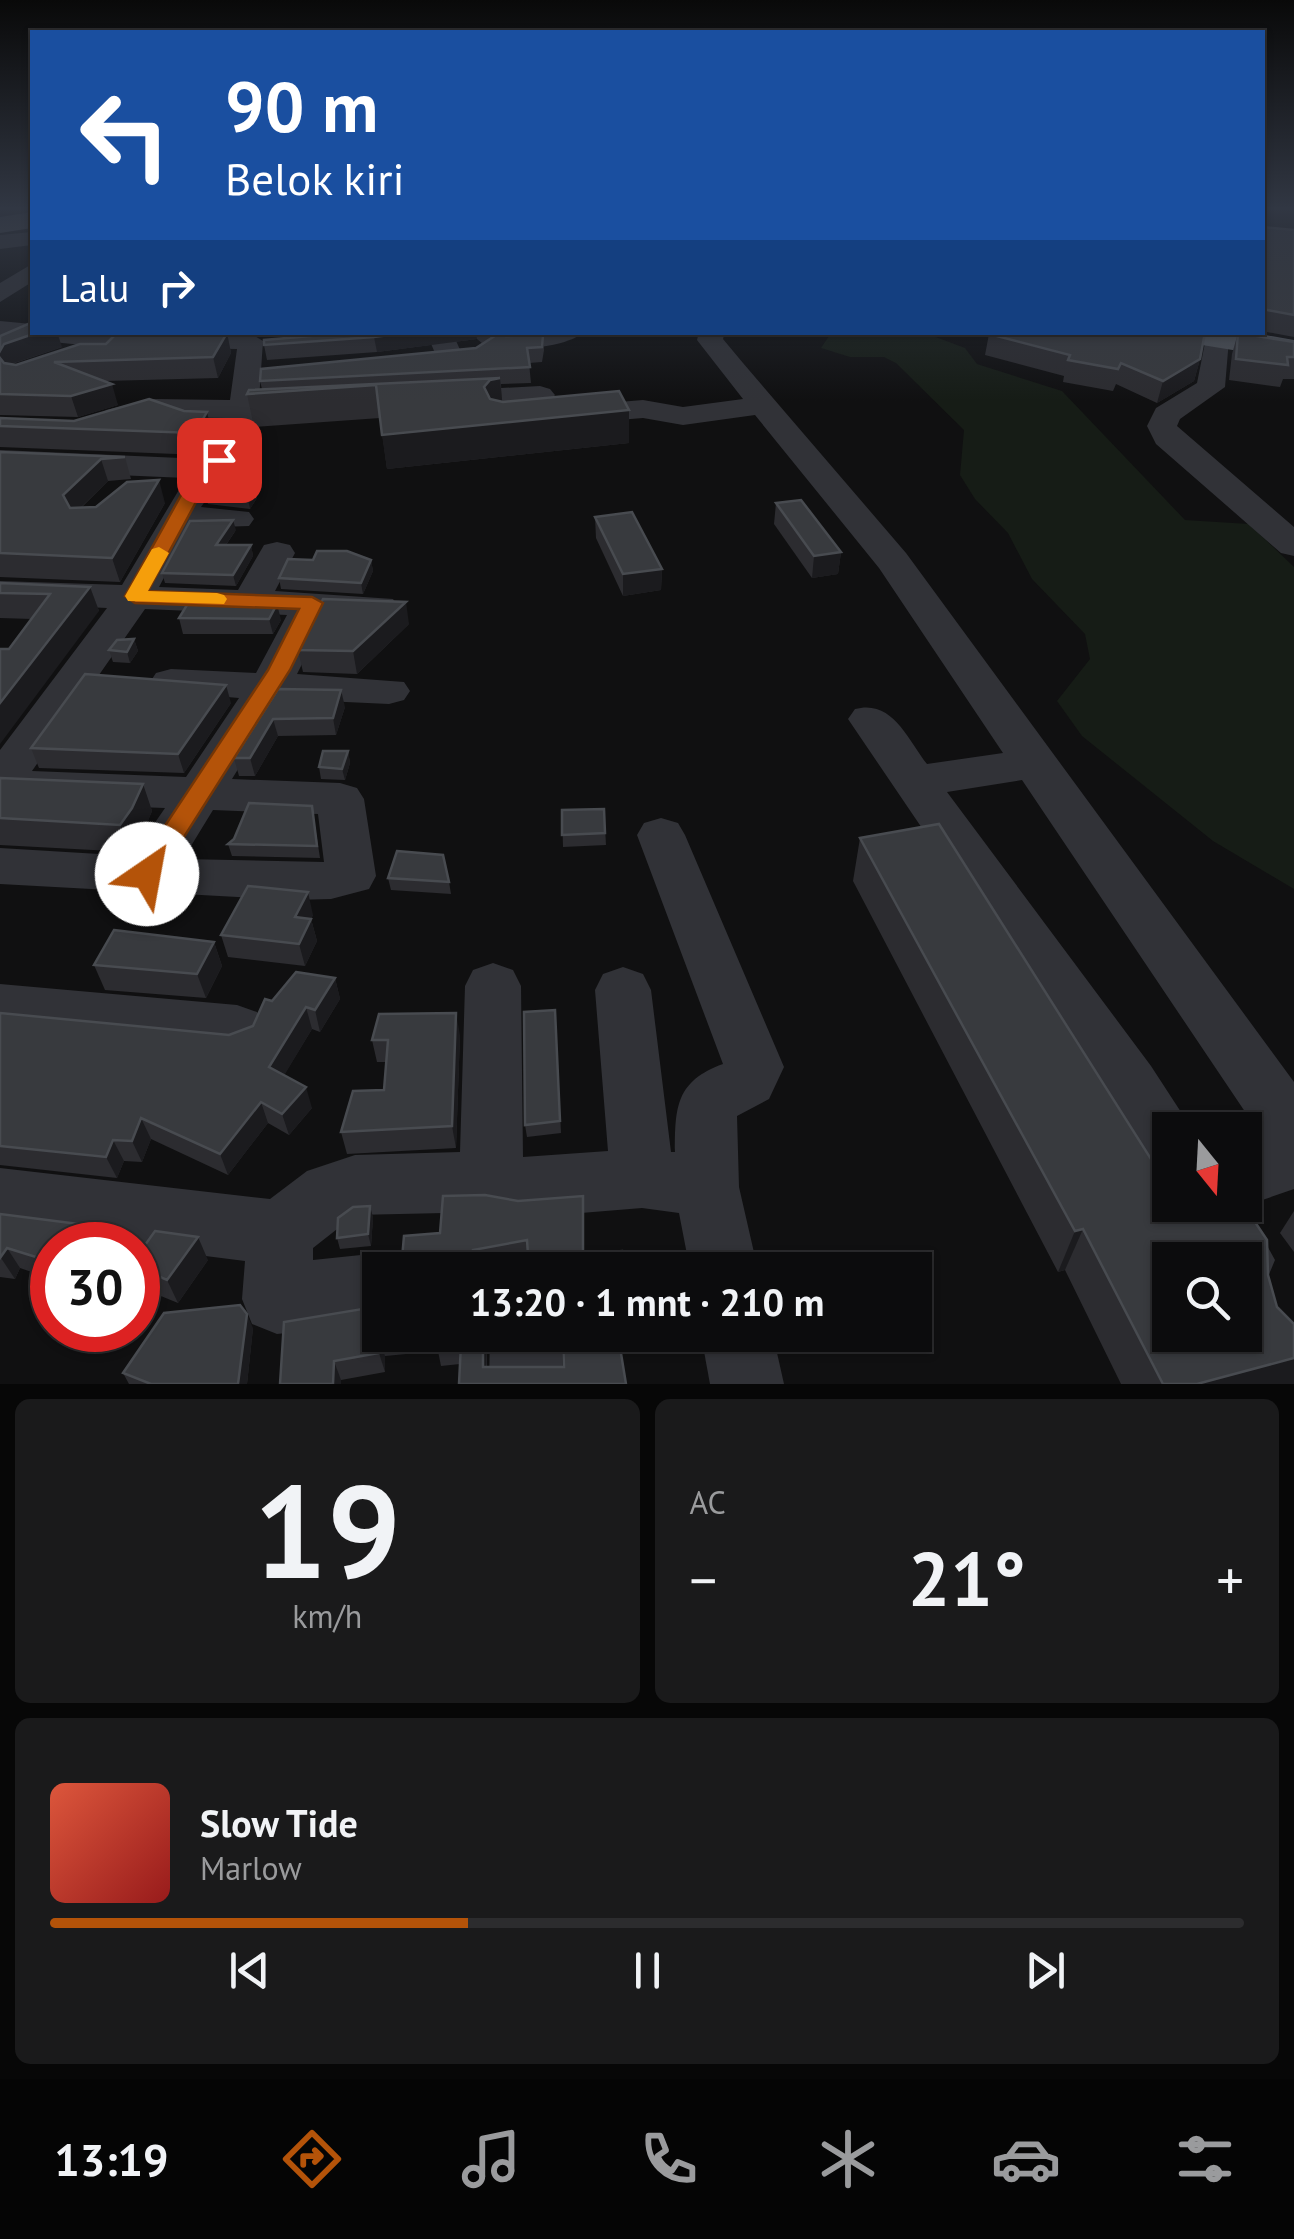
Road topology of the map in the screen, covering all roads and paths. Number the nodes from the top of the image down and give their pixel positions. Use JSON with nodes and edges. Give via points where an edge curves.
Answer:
{"nodes":[{"id":1,"x":23,"y":273,"type":"edge"},
{"id":2,"x":0,"y":295,"type":"edge"},
{"id":3,"x":0,"y":330,"type":"edge"},
{"id":4,"x":30,"y":334,"type":"edge"},
{"id":5,"x":31,"y":335,"type":"edge"},
{"id":6,"x":36,"y":335,"type":"edge"},
{"id":7,"x":552,"y":335,"type":"edge"},
{"id":8,"x":711,"y":335,"type":"edge"},
{"id":9,"x":1200,"y":336,"type":"edge"},
{"id":10,"x":517,"y":341,"type":"edge"},
{"id":11,"x":454,"y":346,"type":"edge"},
{"id":12,"x":1294,"y":350,"type":"edge"},
{"id":13,"x":0,"y":351,"type":"edge"},
{"id":14,"x":95,"y":352,"type":"junction"},
{"id":15,"x":415,"y":360,"type":"edge"},
{"id":16,"x":52,"y":363,"type":"edge"},
{"id":17,"x":284,"y":370,"type":"edge"},
{"id":18,"x":247,"y":380,"type":"junction"},
{"id":19,"x":540,"y":395,"type":"edge"},
{"id":20,"x":424,"y":401,"type":"edge"},
{"id":21,"x":763,"y":406,"type":"junction"},
{"id":22,"x":297,"y":408,"type":"edge"},
{"id":23,"x":96,"y":419,"type":"edge"},
{"id":24,"x":439,"y":428,"type":"edge"},
{"id":25,"x":0,"y":460,"type":"edge"},
{"id":26,"x":194,"y":491,"type":"junction"},
{"id":27,"x":120,"y":494,"type":"edge"},
{"id":28,"x":237,"y":519,"type":"edge"},
{"id":29,"x":1294,"y":545,"type":"edge"},
{"id":30,"x":277,"y":553,"type":"dead end"},
{"id":31,"x":0,"y":565,"type":"edge"},
{"id":32,"x":142,"y":584,"type":"junction"},
{"id":33,"x":0,"y":592,"type":"edge"},
{"id":34,"x":251,"y":601,"type":"junction"},
{"id":35,"x":312,"y":603,"type":"junction"},
{"id":36,"x":405,"y":609,"type":"edge"},
{"id":37,"x":76,"y":675,"type":"junction"},
{"id":38,"x":268,"y":689,"type":"junction"},
{"id":39,"x":390,"y":691,"type":"dead end"},
{"id":40,"x":870,"y":719,"type":"dead end"},
{"id":41,"x":1034,"y":763,"type":"junction"},
{"id":42,"x":3,"y":775,"type":"edge"},
{"id":43,"x":914,"y":782,"type":"junction"},
{"id":44,"x":198,"y":794,"type":"junction"},
{"id":45,"x":660,"y":835,"type":"dead end"},
{"id":46,"x":0,"y":866,"type":"edge"},
{"id":47,"x":147,"y":874,"type":"junction"},
{"id":48,"x":493,"y":986,"type":"dead end"},
{"id":49,"x":623,"y":990,"type":"dead end"},
{"id":50,"x":0,"y":1006,"type":"edge"},
{"id":51,"x":237,"y":1029,"type":"edge"},
{"id":52,"x":1152,"y":1120,"type":"edge"},
{"id":53,"x":1294,"y":1132,"type":"edge"},
{"id":54,"x":1294,"y":1160,"type":"edge"},
{"id":55,"x":1262,"y":1170,"type":"edge"},
{"id":56,"x":642,"y":1178,"type":"junction"},
{"id":57,"x":489,"y":1182,"type":"junction"},
{"id":58,"x":707,"y":1187,"type":"junction"},
{"id":59,"x":0,"y":1200,"type":"edge"},
{"id":60,"x":280,"y":1233,"type":"junction"},
{"id":61,"x":720,"y":1252,"type":"edge"},
{"id":62,"x":362,"y":1290,"type":"edge"},
{"id":63,"x":526,"y":1352,"type":"edge"},
{"id":64,"x":740,"y":1352,"type":"edge"},
{"id":65,"x":526,"y":1384,"type":"edge"},
{"id":66,"x":747,"y":1384,"type":"edge"}],
"edges":[{"from":1,"to":2,"type":"street"},
{"from":3,"to":4,"type":"street"},
{"from":5,"to":13,"type":"street"},
{"from":6,"to":14,"type":"street"},
{"from":7,"to":10,"type":"street"},
{"from":8,"to":21,"type":"street"},
{"from":9,"to":12,"type":"main road"},
{"from":9,"to":29,"type":"street","via":[[1212,387],[1167,414],[1162,426]]},
{"from":11,"to":15,"type":"street"},
{"from":14,"to":16,"type":"street"},
{"from":14,"to":18,"type":"street"},
{"from":17,"to":18,"type":"street"},
{"from":18,"to":22,"type":"street"},
{"from":18,"to":23,"type":"street"},
{"from":18,"to":26,"type":"street","via":[[224,450]]},
{"from":19,"to":20,"type":"street"},
{"from":21,"to":24,"type":"street","via":[[683,416],[630,410]]},
{"from":21,"to":41,"type":"street","via":[[893,561]]},
{"from":25,"to":26,"type":"street"},
{"from":26,"to":27,"type":"street"},
{"from":26,"to":28,"type":"street"},
{"from":26,"to":32,"type":"street"},
{"from":30,"to":34,"type":"street"},
{"from":31,"to":32,"type":"street"},
{"from":32,"to":33,"type":"street"},
{"from":32,"to":34,"type":"street"},
{"from":32,"to":37,"type":"street"},
{"from":34,"to":35,"type":"street"},
{"from":35,"to":36,"type":"street"},
{"from":35,"to":38,"type":"street"},
{"from":37,"to":38,"type":"street"},
{"from":37,"to":42,"type":"street"},
{"from":38,"to":39,"type":"street"},
{"from":38,"to":44,"type":"street"},
{"from":40,"to":43,"type":"street"},
{"from":41,"to":43,"type":"street"},
{"from":41,"to":53,"type":"street"},
{"from":42,"to":44,"type":"street"},
{"from":43,"to":52,"type":"street"},
{"from":44,"to":47,"type":"street"},
{"from":44,"to":47,"type":"street","via":[[340,799],[351,876],[337,882]]},
{"from":45,"to":58,"type":"street","via":[[754,1066],[748,1081],[709,1102]]},
{"from":46,"to":47,"type":"street"},
{"from":48,"to":57,"type":"street"},
{"from":49,"to":56,"type":"street"},
{"from":50,"to":51,"type":"street"},
{"from":54,"to":55,"type":"street"},
{"from":56,"to":57,"type":"street","via":[[520,1188]]},
{"from":56,"to":58,"type":"street"},
{"from":57,"to":60,"type":"street","via":[[343,1188]]},
{"from":58,"to":61,"type":"street"},
{"from":59,"to":60,"type":"street"},
{"from":60,"to":62,"type":"street","via":[[277,1299]]},
{"from":63,"to":65,"type":"street"},
{"from":64,"to":66,"type":"street"}]}
